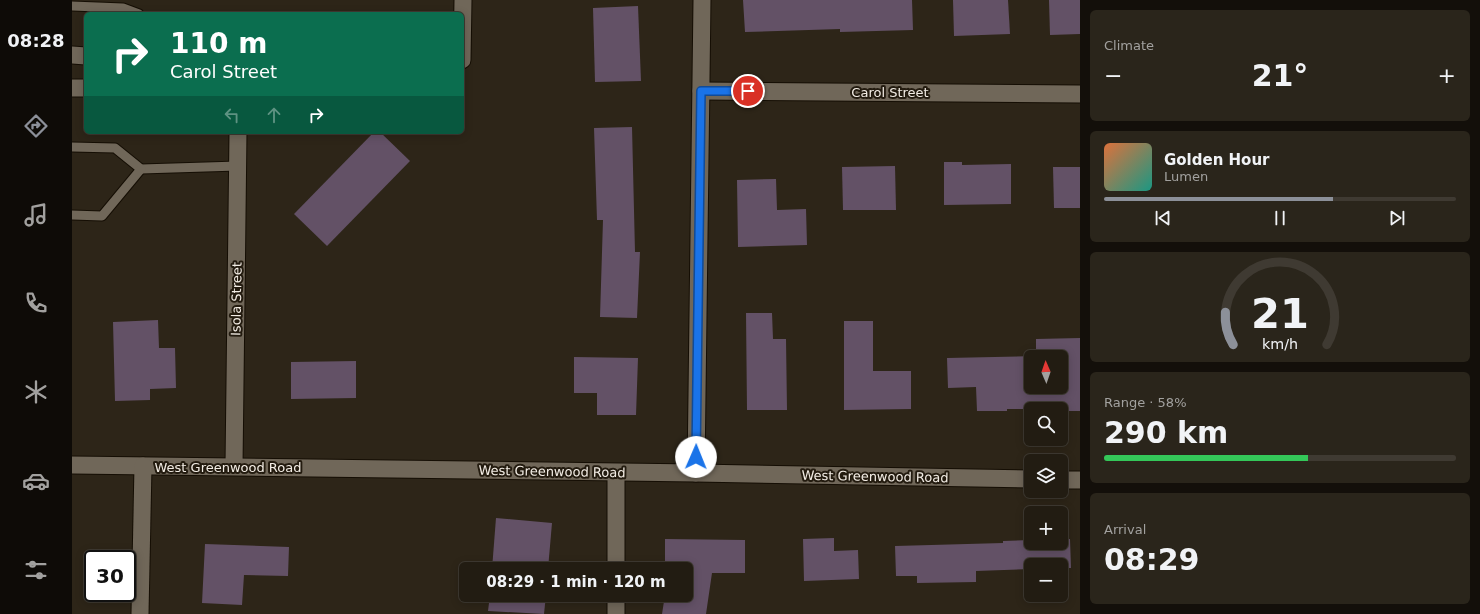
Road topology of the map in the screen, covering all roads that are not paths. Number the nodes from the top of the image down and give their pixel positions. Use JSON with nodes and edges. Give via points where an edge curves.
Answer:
{"nodes":[{"id":1,"x":463,"y":0,"type":"edge"},
{"id":2,"x":702,"y":0,"type":"edge"},
{"id":3,"x":72,"y":6,"type":"edge"},
{"id":4,"x":134,"y":12,"type":"edge"},
{"id":5,"x":463,"y":12,"type":"edge"},
{"id":6,"x":72,"y":55,"type":"edge"},
{"id":7,"x":84,"y":56,"type":"edge"},
{"id":8,"x":72,"y":88,"type":"edge"},
{"id":9,"x":84,"y":88,"type":"edge"},
{"id":10,"x":701,"y":91,"type":"junction"},
{"id":11,"x":1080,"y":94,"type":"edge"},
{"id":12,"x":238,"y":134,"type":"edge"},
{"id":13,"x":72,"y":148,"type":"edge"},
{"id":14,"x":238,"y":166,"type":"junction"},
{"id":15,"x":141,"y":169,"type":"junction"},
{"id":16,"x":72,"y":215,"type":"edge"},
{"id":17,"x":72,"y":465,"type":"edge"},
{"id":18,"x":143,"y":466,"type":"junction"},
{"id":19,"x":234,"y":466,"type":"junction"},
{"id":20,"x":616,"y":472,"type":"junction"},
{"id":21,"x":696,"y":473,"type":"junction"},
{"id":22,"x":1024,"y":479,"type":"edge"},
{"id":23,"x":1068,"y":480,"type":"edge"},
{"id":24,"x":1080,"y":480,"type":"edge"},
{"id":25,"x":616,"y":562,"type":"edge"},
{"id":26,"x":616,"y":602,"type":"edge"},
{"id":27,"x":140,"y":614,"type":"edge"},
{"id":28,"x":616,"y":614,"type":"edge"}],
"edges":[{"from":1,"to":5,"type":"street"},
{"from":2,"to":10,"type":"street"},
{"from":3,"to":4,"type":"lane","via":[[123,8]]},
{"from":6,"to":7,"type":"street"},
{"from":8,"to":9,"type":"street"},
{"from":10,"to":11,"type":"street","name":"Carol Street"},
{"from":10,"to":21,"type":"street"},
{"from":12,"to":14,"type":"street","name":"Isola Street"},
{"from":13,"to":15,"type":"lane","via":[[115,148]]},
{"from":14,"to":15,"type":"lane"},
{"from":14,"to":19,"type":"street","name":"Isola Street"},
{"from":15,"to":16,"type":"lane","via":[[102,216]]},
{"from":17,"to":18,"type":"street","name":"West Greenwood Road"},
{"from":18,"to":19,"type":"street","name":"West Greenwood Road"},
{"from":18,"to":27,"type":"street"},
{"from":19,"to":20,"type":"street","name":"West Greenwood Road"},
{"from":20,"to":21,"type":"street","name":"West Greenwood Road"},
{"from":20,"to":25,"type":"street"},
{"from":21,"to":22,"type":"street","name":"West Greenwood Road"},
{"from":23,"to":24,"type":"street"},
{"from":26,"to":28,"type":"street"}]}
